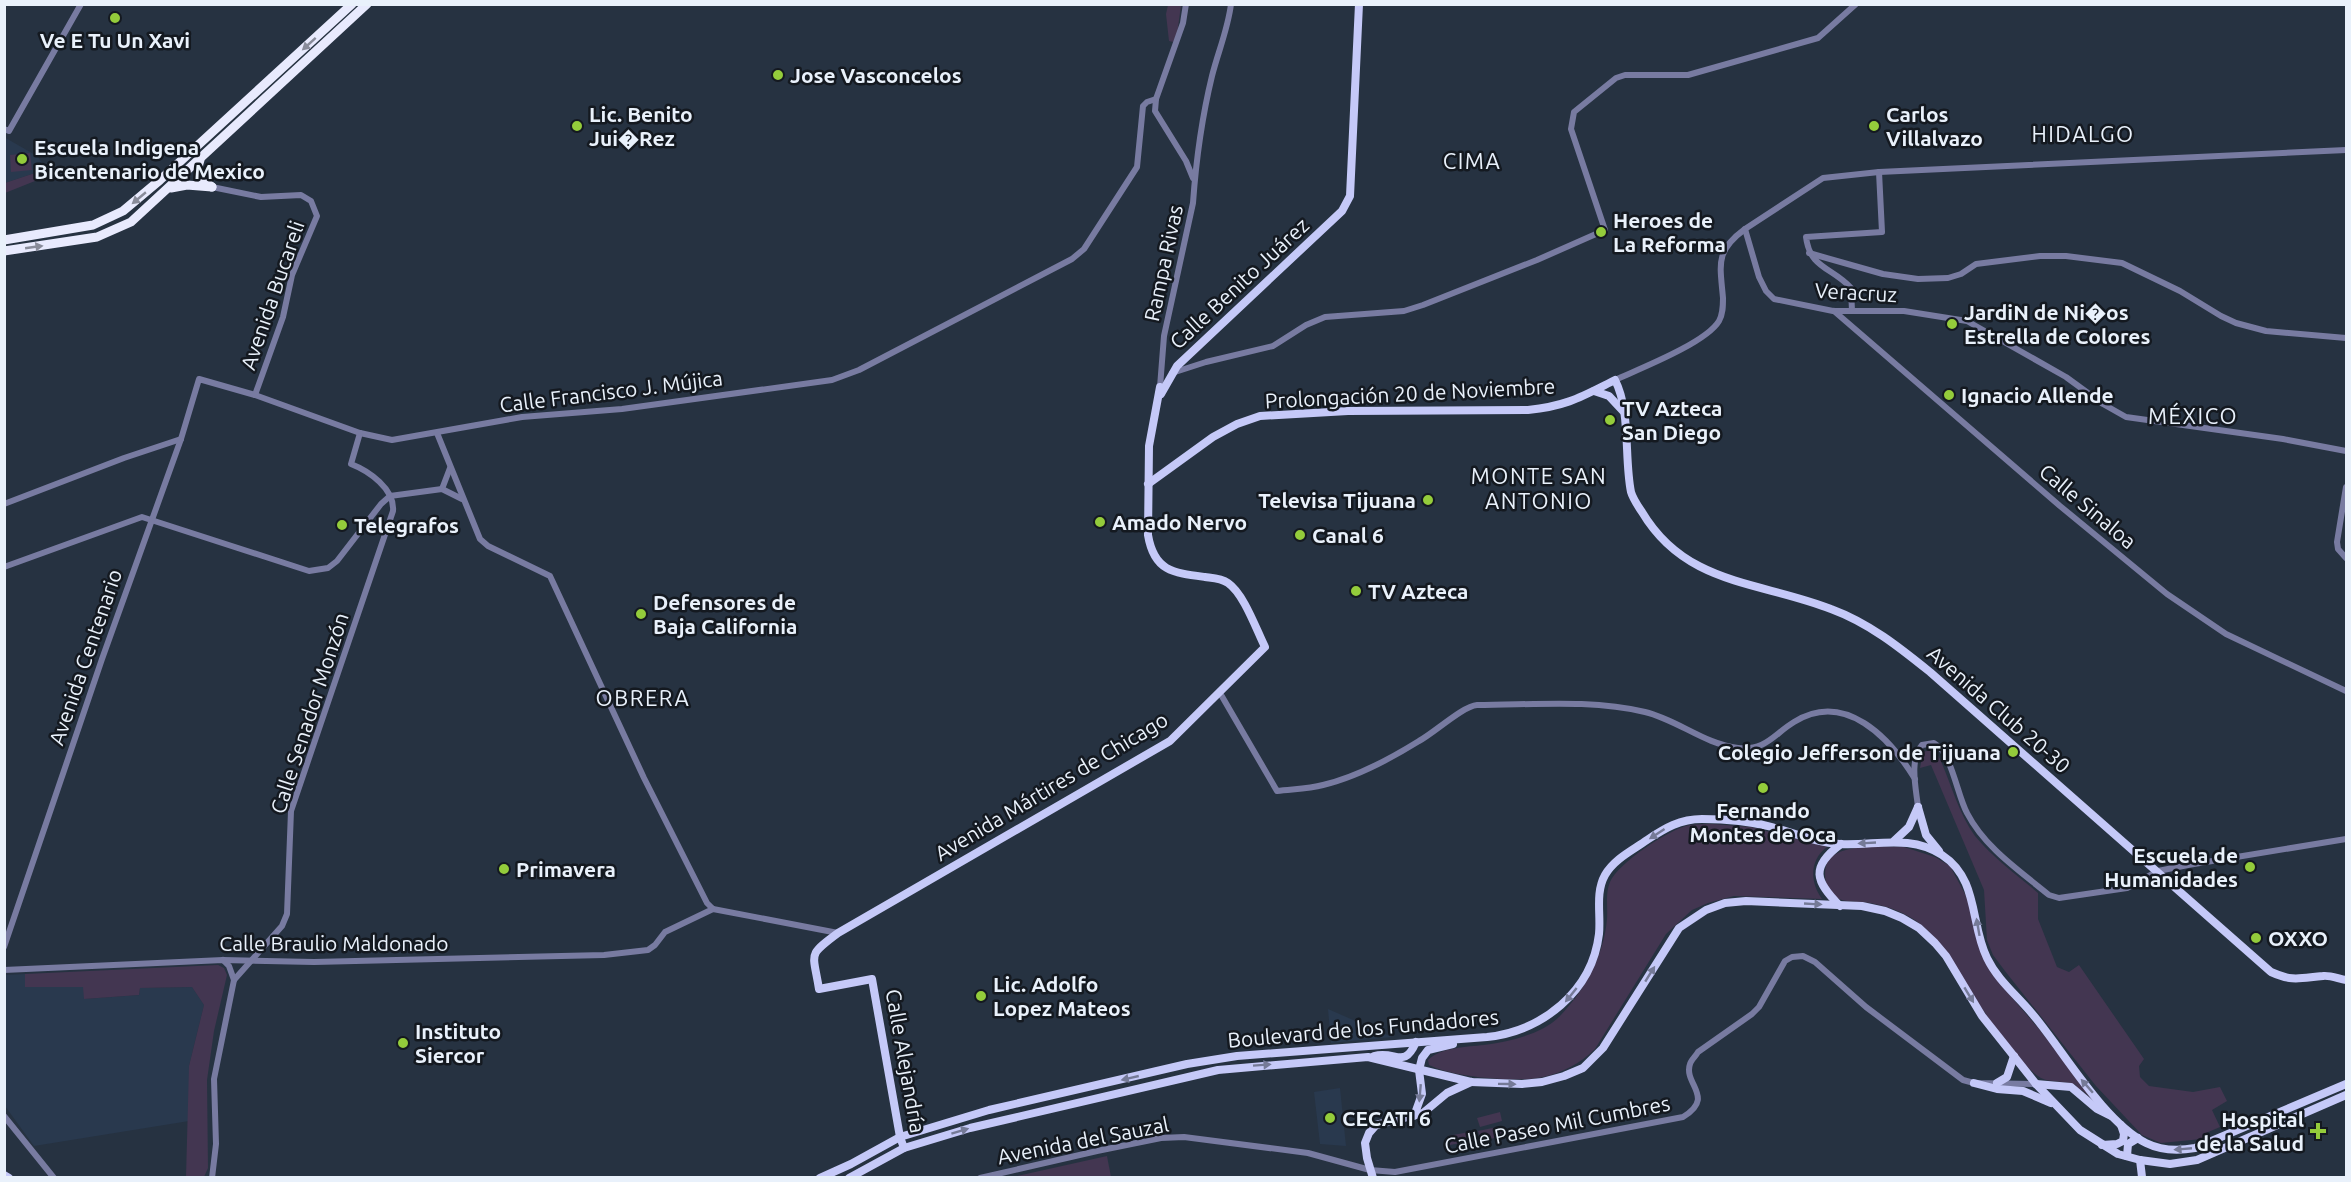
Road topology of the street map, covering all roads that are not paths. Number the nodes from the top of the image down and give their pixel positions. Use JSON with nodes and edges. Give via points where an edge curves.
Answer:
{"nodes":[{"id":1,"x":81,"y":4,"type":"edge"},
{"id":2,"x":352,"y":4,"type":"edge"},
{"id":3,"x":367,"y":4,"type":"edge"},
{"id":4,"x":1186,"y":4,"type":"edge"},
{"id":5,"x":1231,"y":4,"type":"edge"},
{"id":6,"x":1359,"y":4,"type":"edge"},
{"id":7,"x":1856,"y":4,"type":"edge"},
{"id":8,"x":1156,"y":99,"type":"junction"},
{"id":9,"x":7,"y":130,"type":"edge"},
{"id":10,"x":2346,"y":150,"type":"edge"},
{"id":11,"x":200,"y":160,"type":"junction"},
{"id":12,"x":1879,"y":172,"type":"junction"},
{"id":13,"x":1194,"y":181,"type":"junction"},
{"id":14,"x":212,"y":187,"type":"junction"},
{"id":15,"x":168,"y":189,"type":"junction"},
{"id":16,"x":1745,"y":229,"type":"junction"},
{"id":17,"x":4,"y":234,"type":"edge"},
{"id":18,"x":35,"y":236,"type":"junction"},
{"id":19,"x":4,"y":240,"type":"edge"},
{"id":20,"x":4,"y":251,"type":"edge"},
{"id":21,"x":1809,"y":253,"type":"junction"},
{"id":22,"x":1833,"y":311,"type":"junction"},
{"id":23,"x":1852,"y":311,"type":"junction"},
{"id":24,"x":2346,"y":338,"type":"edge"},
{"id":25,"x":1172,"y":373,"type":"junction"},
{"id":26,"x":199,"y":379,"type":"joint"},
{"id":27,"x":1615,"y":380,"type":"junction"},
{"id":28,"x":1160,"y":387,"type":"joint"},
{"id":29,"x":1594,"y":391,"type":"junction"},
{"id":30,"x":255,"y":395,"type":"junction"},
{"id":31,"x":1158,"y":400,"type":"junction"},
{"id":32,"x":1623,"y":411,"type":"junction"},
{"id":33,"x":360,"y":433,"type":"junction"},
{"id":34,"x":437,"y":433,"type":"junction"},
{"id":35,"x":181,"y":439,"type":"junction"},
{"id":36,"x":2346,"y":451,"type":"edge"},
{"id":37,"x":450,"y":468,"type":"junction"},
{"id":38,"x":1148,"y":484,"type":"junction"},
{"id":39,"x":2346,"y":487,"type":"edge"},
{"id":40,"x":442,"y":489,"type":"junction"},
{"id":41,"x":390,"y":496,"type":"junction"},
{"id":42,"x":463,"y":499,"type":"junction"},
{"id":43,"x":4,"y":504,"type":"edge"},
{"id":44,"x":151,"y":519,"type":"junction"},
{"id":45,"x":2346,"y":558,"type":"edge"},
{"id":46,"x":4,"y":567,"type":"edge"},
{"id":47,"x":1265,"y":647,"type":"joint"},
{"id":48,"x":2346,"y":691,"type":"edge"},
{"id":49,"x":1220,"y":693,"type":"junction"},
{"id":50,"x":1915,"y":779,"type":"junction"},
{"id":51,"x":1918,"y":807,"type":"junction"},
{"id":52,"x":2346,"y":839,"type":"edge"},
{"id":53,"x":1894,"y":841,"type":"junction"},
{"id":54,"x":1841,"y":844,"type":"junction"},
{"id":55,"x":1944,"y":856,"type":"junction"},
{"id":56,"x":2158,"y":871,"type":"junction"},
{"id":57,"x":1840,"y":906,"type":"junction"},
{"id":58,"x":713,"y":909,"type":"junction"},
{"id":59,"x":838,"y":933,"type":"junction"},
{"id":60,"x":4,"y":947,"type":"edge"},
{"id":61,"x":223,"y":960,"type":"junction"},
{"id":62,"x":253,"y":960,"type":"junction"},
{"id":63,"x":4,"y":970,"type":"edge"},
{"id":64,"x":872,"y":979,"type":"joint"},
{"id":65,"x":234,"y":980,"type":"junction"},
{"id":66,"x":2346,"y":980,"type":"edge"},
{"id":67,"x":1470,"y":1039,"type":"junction"},
{"id":68,"x":1416,"y":1042,"type":"junction"},
{"id":69,"x":2014,"y":1056,"type":"junction"},
{"id":70,"x":1368,"y":1057,"type":"junction"},
{"id":71,"x":1187,"y":1064,"type":"junction"},
{"id":72,"x":1419,"y":1070,"type":"junction"},
{"id":73,"x":1167,"y":1081,"type":"junction"},
{"id":74,"x":1471,"y":1082,"type":"junction"},
{"id":75,"x":1974,"y":1083,"type":"junction"},
{"id":76,"x":1997,"y":1083,"type":"junction"},
{"id":77,"x":2036,"y":1084,"type":"junction"},
{"id":78,"x":2346,"y":1084,"type":"edge"},
{"id":79,"x":2346,"y":1095,"type":"edge"},
{"id":80,"x":2060,"y":1108,"type":"junction"},
{"id":81,"x":4,"y":1116,"type":"edge"},
{"id":82,"x":1413,"y":1116,"type":"junction"},
{"id":83,"x":2117,"y":1120,"type":"junction"},
{"id":84,"x":900,"y":1137,"type":"junction"},
{"id":85,"x":2138,"y":1138,"type":"junction"},
{"id":86,"x":2102,"y":1145,"type":"junction"},
{"id":87,"x":904,"y":1148,"type":"junction"},
{"id":88,"x":2127,"y":1156,"type":"junction"},
{"id":89,"x":2140,"y":1160,"type":"junction"},
{"id":90,"x":1371,"y":1174,"type":"edge"},
{"id":91,"x":4,"y":1175,"type":"edge"},
{"id":92,"x":2142,"y":1177,"type":"edge"},
{"id":93,"x":9,"y":1178,"type":"edge"},
{"id":94,"x":54,"y":1178,"type":"edge"},
{"id":95,"x":212,"y":1178,"type":"edge"},
{"id":96,"x":820,"y":1178,"type":"edge"},
{"id":97,"x":849,"y":1178,"type":"edge"},
{"id":98,"x":980,"y":1178,"type":"edge"}],
"edges":[{"from":1,"to":9,"type":"street"},
{"from":2,"to":18,"type":"highway","one_way":true,"via":[[123,211],[93,225]]},
{"from":3,"to":11,"type":"highway"},
{"from":4,"to":8,"type":"street","via":[[1184,23]]},
{"from":5,"to":13,"type":"street","name":"Rampa Rivas","via":[[1210,83]]},
{"from":6,"to":25,"type":"main road","name":"Calle Benito Juárez","via":[[1350,196],[1342,211]]},
{"from":7,"to":25,"type":"street","via":[[1818,38],[1688,75],[1621,76],[1574,112],[1571,129],[1605,230],[1423,305],[1404,311],[1325,317],[1274,346]]},
{"from":8,"to":13,"type":"street","via":[[1155,111],[1186,160]]},
{"from":8,"to":34,"type":"street","name":"Calle Francisco J. Mújica","via":[[1143,106],[1137,167],[1087,245],[1072,259],[859,370],[832,380],[622,409],[522,417]]},
{"from":10,"to":12,"type":"street"},
{"from":11,"to":14,"type":"highway","via":[[199,176]]},
{"from":11,"to":15,"type":"highway"},
{"from":12,"to":16,"type":"street","via":[[1823,178]]},
{"from":12,"to":21,"type":"street","via":[[1882,232],[1806,237]]},
{"from":13,"to":28,"type":"street","name":"Rampa Rivas","via":[[1193,203],[1164,336]]},
{"from":14,"to":15,"type":"highway","via":[[182,185]]},
{"from":14,"to":30,"type":"street","name":"Avenida Bucareli","via":[[261,197],[301,195],[317,211],[286,292],[283,317]]},
{"from":20,"to":15,"type":"highway","one_way":true,"via":[[113,232]]},
{"from":16,"to":22,"type":"street","name":"Veracruz","via":[[1759,277],[1769,295],[1779,301]]},
{"from":16,"to":27,"type":"street","via":[[1721,254],[1723,309],[1716,325],[1681,349]]},
{"from":17,"to":18,"type":"highway"},
{"from":18,"to":19,"type":"highway"},
{"from":21,"to":23,"type":"street","via":[[1849,286]]},
{"from":21,"to":24,"type":"street","via":[[1883,274],[1918,279],[1948,278],[1976,264],[2040,256],[2122,263],[2221,316],[2258,330]]},
{"from":22,"to":23,"type":"street","name":"Veracruz"},
{"from":22,"to":48,"type":"street","name":"Calle Sinaloa","via":[[2167,594],[2226,634]]},
{"from":23,"to":36,"type":"street","name":"Veracruz","via":[[1904,311],[1967,321],[2066,377],[2126,417]]},
{"from":25,"to":31,"type":"main road","name":"Calle Benito Juárez"},
{"from":26,"to":30,"type":"street","name":"Calle Francisco J. Mújica"},
{"from":26,"to":35,"type":"street","name":"Avenida Centenario"},
{"from":27,"to":29,"type":"main road","name":"Prolongación 20 de Noviembre"},
{"from":27,"to":32,"type":"main road"},
{"from":28,"to":31,"type":"main road","name":"Calle Benito Juárez"},
{"from":29,"to":32,"type":"main road","via":[[1609,396]]},
{"from":29,"to":38,"type":"main road","name":"Prolongación 20 de Noviembre","via":[[1570,403],[1528,410],[1348,411],[1260,416],[1213,437]]},
{"from":30,"to":33,"type":"street","name":"Calle Francisco J. Mújica"},
{"from":31,"to":38,"type":"main road","name":"Calle Benito Juárez","via":[[1149,446]]},
{"from":32,"to":56,"type":"main road","name":"Avenida Club 20-30","via":[[1631,495],[1672,548],[1692,564],[1724,578],[1830,608],[1886,636]]},
{"from":33,"to":34,"type":"street","name":"Calle Francisco J. Mújica","via":[[392,440]]},
{"from":33,"to":41,"type":"street","via":[[351,464],[369,473]]},
{"from":34,"to":37,"type":"street"},
{"from":35,"to":43,"type":"street"},
{"from":35,"to":44,"type":"street","name":"Avenida Centenario"},
{"from":37,"to":40,"type":"street"},
{"from":37,"to":42,"type":"street"},
{"from":38,"to":47,"type":"main road","name":"Calle Benito Juárez","via":[[1148,535],[1155,559],[1176,573],[1218,578],[1230,584],[1239,594]]},
{"from":39,"to":45,"type":"street","via":[[2338,549]]},
{"from":40,"to":41,"type":"street"},
{"from":40,"to":42,"type":"street"},
{"from":41,"to":44,"type":"street","via":[[337,561],[315,571]]},
{"from":41,"to":62,"type":"street","name":"Calle Senador Monzón","via":[[393,511],[291,811],[287,914],[282,926]]},
{"from":42,"to":58,"type":"street","via":[[480,539],[550,576],[644,778]]},
{"from":44,"to":46,"type":"street","via":[[137,517]]},
{"from":44,"to":60,"type":"street","name":"Avenida Centenario"},
{"from":47,"to":49,"type":"main road","name":"Avenida Mártires de Chicago"},
{"from":49,"to":50,"type":"street","via":[[1277,791],[1356,775],[1418,742],[1466,707],[1477,705],[1621,707],[1664,716],[1710,740],[1740,748],[1769,742],[1796,721],[1824,711],[1833,712],[1858,718],[1873,728]]},
{"from":49,"to":59,"type":"main road","name":"Avenida Mártires de Chicago","via":[[1163,746]]},
{"from":50,"to":51,"type":"street"},
{"from":50,"to":56,"type":"street","via":[[1917,750],[1928,742],[1938,745],[1967,813],[1979,831],[2008,862],[2049,895],[2062,897],[2127,888]]},
{"from":51,"to":53,"type":"main road","via":[[1909,827]]},
{"from":51,"to":55,"type":"main road","via":[[1926,836]]},
{"from":52,"to":56,"type":"street"},
{"from":53,"to":54,"type":"main road","name":"Boulevard de los Fundadores","one_way":true},
{"from":53,"to":55,"type":"main road","name":"Boulevard de los Fundadores","via":[[1924,846]]},
{"from":54,"to":57,"type":"main road","via":[[1828,854],[1820,873],[1824,890]]},
{"from":54,"to":67,"type":"main road","name":"Boulevard de los Fundadores","one_way":true,"via":[[1737,820],[1700,819],[1674,824],[1620,858],[1605,874],[1593,956],[1580,983],[1561,1006],[1527,1028]]},
{"from":83,"to":55,"type":"main road","name":"Boulevard de los Fundadores","one_way":true,"via":[[2065,1060],[2034,1015],[1992,969],[1981,942],[1971,893],[1961,873]]},
{"from":56,"to":66,"type":"main road","name":"Avenida Club 20-30","via":[[2271,972],[2297,980],[2325,976]]},
{"from":57,"to":69,"type":"main road","name":"Boulevard de los Fundadores","one_way":true,"via":[[1885,911],[1927,936],[1946,956],[1982,1016]]},
{"from":74,"to":57,"type":"main road","name":"Boulevard de los Fundadores","one_way":true,"via":[[1542,1083],[1583,1068],[1603,1048],[1679,928],[1706,910],[1746,901]]},
{"from":58,"to":59,"type":"street"},
{"from":58,"to":62,"type":"street","name":"Calle Braulio Maldonado","via":[[665,932],[643,952],[314,962]]},
{"from":59,"to":64,"type":"main road","name":"Avenida Mártires de Chicago","via":[[813,955],[819,989]]},
{"from":61,"to":62,"type":"street","name":"Calle Braulio Maldonado"},
{"from":61,"to":63,"type":"street","name":"Calle Braulio Maldonado"},
{"from":61,"to":65,"type":"street"},
{"from":62,"to":65,"type":"street","name":"Calle Senador Monzón"},
{"from":64,"to":84,"type":"main road","name":"Calle Alejandría"},
{"from":65,"to":95,"type":"street","via":[[214,1079],[216,1144]]},
{"from":67,"to":68,"type":"main road","name":"Boulevard de los Fundadores"},
{"from":67,"to":72,"type":"main road","via":[[1428,1050]]},
{"from":68,"to":70,"type":"main road","via":[[1406,1057]]},
{"from":68,"to":71,"type":"main road","name":"Boulevard de los Fundadores","via":[[1237,1056]]},
{"from":69,"to":76,"type":"main road","via":[[2007,1077]]},
{"from":69,"to":77,"type":"main road","name":"Boulevard de los Fundadores"},
{"from":70,"to":72,"type":"main road","name":"Boulevard de los Fundadores"},
{"from":73,"to":70,"type":"main road","name":"Boulevard de los Fundadores","one_way":true,"via":[[1243,1066]]},
{"from":71,"to":73,"type":"main road","via":[[1184,1071]]},
{"from":71,"to":84,"type":"main road","name":"Boulevard de los Fundadores","one_way":true,"via":[[989,1110]]},
{"from":72,"to":74,"type":"main road","name":"Boulevard de los Fundadores"},
{"from":72,"to":82,"type":"main road","one_way":true,"via":[[1422,1094]]},
{"from":87,"to":73,"type":"main road","name":"Boulevard de los Fundadores","one_way":true,"via":[[970,1128]]},
{"from":74,"to":82,"type":"main road","via":[[1446,1093]]},
{"from":75,"to":76,"type":"street","name":"Calle Paseo Mil Cumbres"},
{"from":75,"to":80,"type":"main road","via":[[2023,1091]]},
{"from":75,"to":90,"type":"street","name":"Calle Paseo Mil Cumbres","via":[[1963,1080],[1896,1031],[1815,962],[1796,956],[1782,965],[1759,1007],[1698,1052],[1689,1072],[1698,1090],[1697,1100],[1683,1117]]},
{"from":76,"to":77,"type":"street","name":"Calle Paseo Mil Cumbres"},
{"from":77,"to":80,"type":"main road","name":"Boulevard de los Fundadores"},
{"from":77,"to":83,"type":"main road","via":[[2072,1087]]},
{"from":78,"to":85,"type":"main road","name":"Boulevard de los Fundadores","one_way":true,"via":[[2195,1148],[2166,1149]]},
{"from":79,"to":89,"type":"main road","name":"Boulevard de los Fundadores","via":[[2197,1160],[2170,1164]]},
{"from":80,"to":86,"type":"main road","name":"Boulevard de los Fundadores","via":[[2080,1130]]},
{"from":81,"to":94,"type":"street"},
{"from":82,"to":90,"type":"main road","via":[[1376,1125],[1369,1133],[1365,1143]]},
{"from":83,"to":85,"type":"main road","name":"Boulevard de los Fundadores"},
{"from":83,"to":86,"type":"main road","via":[[2123,1140]]},
{"from":84,"to":87,"type":"main road","name":"Calle Alejandría"},
{"from":84,"to":96,"type":"main road","name":"Boulevard de los Fundadores"},
{"from":85,"to":88,"type":"main road","via":[[2128,1144]]},
{"from":86,"to":88,"type":"main road","name":"Boulevard de los Fundadores"},
{"from":87,"to":97,"type":"main road","name":"Boulevard de los Fundadores"},
{"from":88,"to":89,"type":"main road","name":"Boulevard de los Fundadores"},
{"from":89,"to":92,"type":"main road"},
{"from":90,"to":98,"type":"street","name":"Avenida del Sauzal","via":[[1308,1152],[1184,1137],[1108,1148]]},
{"from":91,"to":93,"type":"main road"}]}
